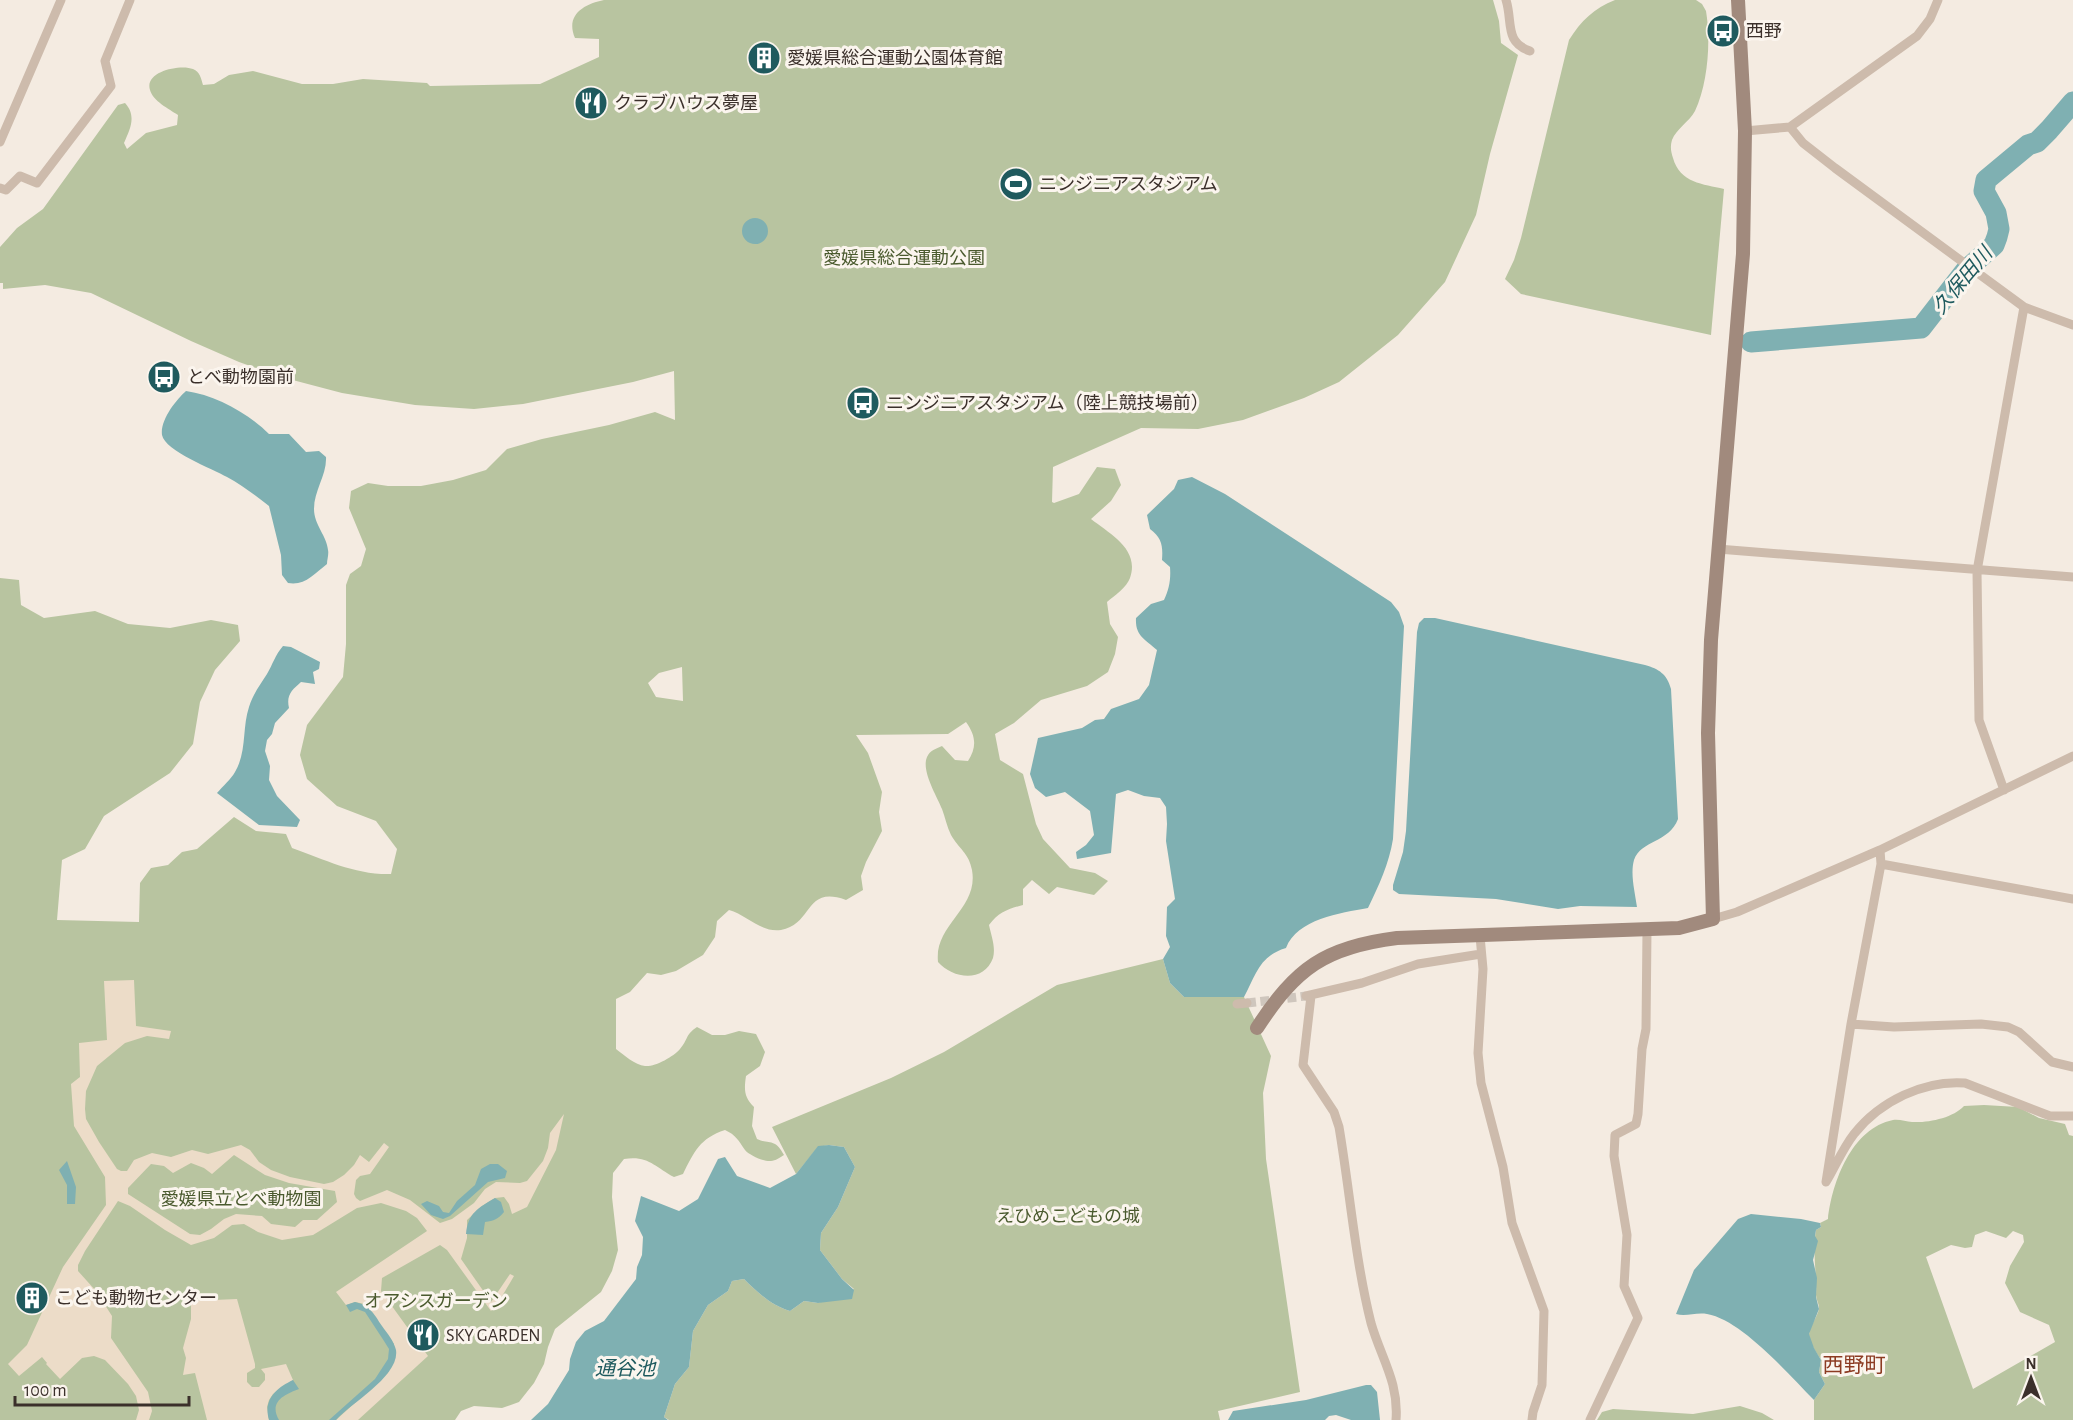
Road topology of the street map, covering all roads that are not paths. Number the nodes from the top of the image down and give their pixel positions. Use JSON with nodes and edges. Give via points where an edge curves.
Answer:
{"nodes":[{"id":1,"x":61,"y":0,"type":"edge"},
{"id":2,"x":130,"y":0,"type":"edge"},
{"id":3,"x":1506,"y":0,"type":"edge"},
{"id":4,"x":1738,"y":0,"type":"edge"},
{"id":5,"x":1938,"y":0,"type":"edge"},
{"id":6,"x":1530,"y":51,"type":"dead end"},
{"id":7,"x":5,"y":120,"type":"edge"},
{"id":8,"x":1790,"y":127,"type":"junction"},
{"id":9,"x":1745,"y":131,"type":"junction"},
{"id":10,"x":0,"y":142,"type":"edge"},
{"id":11,"x":0,"y":188,"type":"edge"},
{"id":12,"x":2024,"y":307,"type":"junction"},
{"id":13,"x":2073,"y":325,"type":"edge"},
{"id":14,"x":1719,"y":549,"type":"junction"},
{"id":15,"x":1977,"y":571,"type":"junction"},
{"id":16,"x":2073,"y":577,"type":"edge"},
{"id":17,"x":2073,"y":756,"type":"edge"},
{"id":18,"x":2004,"y":790,"type":"junction"},
{"id":19,"x":1880,"y":850,"type":"junction"},
{"id":20,"x":1881,"y":864,"type":"junction"},
{"id":21,"x":2073,"y":900,"type":"edge"},
{"id":22,"x":1713,"y":919,"type":"junction"},
{"id":23,"x":1647,"y":930,"type":"junction"},
{"id":24,"x":1480,"y":936,"type":"junction"},
{"id":25,"x":1481,"y":954,"type":"junction"},
{"id":26,"x":1851,"y":1024,"type":"junction"},
{"id":27,"x":1257,"y":1028,"type":"dead end"},
{"id":28,"x":2073,"y":1067,"type":"edge"},
{"id":29,"x":2073,"y":1116,"type":"edge"},
{"id":30,"x":1396,"y":1420,"type":"edge"},
{"id":31,"x":1532,"y":1420,"type":"edge"},
{"id":32,"x":1590,"y":1420,"type":"edge"}],
"edges":[{"from":1,"to":7,"type":"street"},
{"from":2,"to":11,"type":"street","via":[[105,61],[111,86],[37,183],[20,176],[6,190]]},
{"from":3,"to":6,"type":"street","via":[[1514,41]]},
{"from":4,"to":9,"type":"street"},
{"from":5,"to":8,"type":"street","via":[[1917,36]]},
{"from":7,"to":10,"type":"street"},
{"from":8,"to":9,"type":"street"},
{"from":8,"to":12,"type":"street","via":[[1827,162]]},
{"from":9,"to":14,"type":"street","via":[[1743,254]]},
{"from":12,"to":13,"type":"street"},
{"from":12,"to":15,"type":"street"},
{"from":14,"to":15,"type":"street"},
{"from":14,"to":22,"type":"street","via":[[1708,733]]},
{"from":15,"to":16,"type":"street"},
{"from":15,"to":18,"type":"street","via":[[1979,720]]},
{"from":17,"to":18,"type":"street"},
{"from":18,"to":19,"type":"street"},
{"from":19,"to":20,"type":"street"},
{"from":19,"to":22,"type":"street"},
{"from":20,"to":21,"type":"street"},
{"from":20,"to":26,"type":"street"},
{"from":22,"to":23,"type":"street","via":[[1679,928]]},
{"from":23,"to":24,"type":"street"},
{"from":23,"to":32,"type":"street","via":[[1646,1029],[1638,1114],[1636,1124],[1615,1135],[1614,1146],[1627,1235],[1624,1286],[1638,1318]]},
{"from":24,"to":25,"type":"street"},
{"from":24,"to":27,"type":"street","via":[[1397,938],[1333,952],[1302,972]]},
{"from":25,"to":30,"type":"street","via":[[1418,964],[1308,996],[1303,1065],[1334,1112],[1339,1127],[1365,1292],[1394,1384]]},
{"from":25,"to":31,"type":"street","via":[[1480,1083],[1503,1167],[1512,1223],[1544,1311],[1542,1385]]},
{"from":26,"to":28,"type":"street","via":[[2008,1027],[2052,1062]]},
{"from":26,"to":29,"type":"street","via":[[1826,1182],[1864,1123],[1895,1099],[1933,1085],[1965,1083],[2050,1116]]}]}
